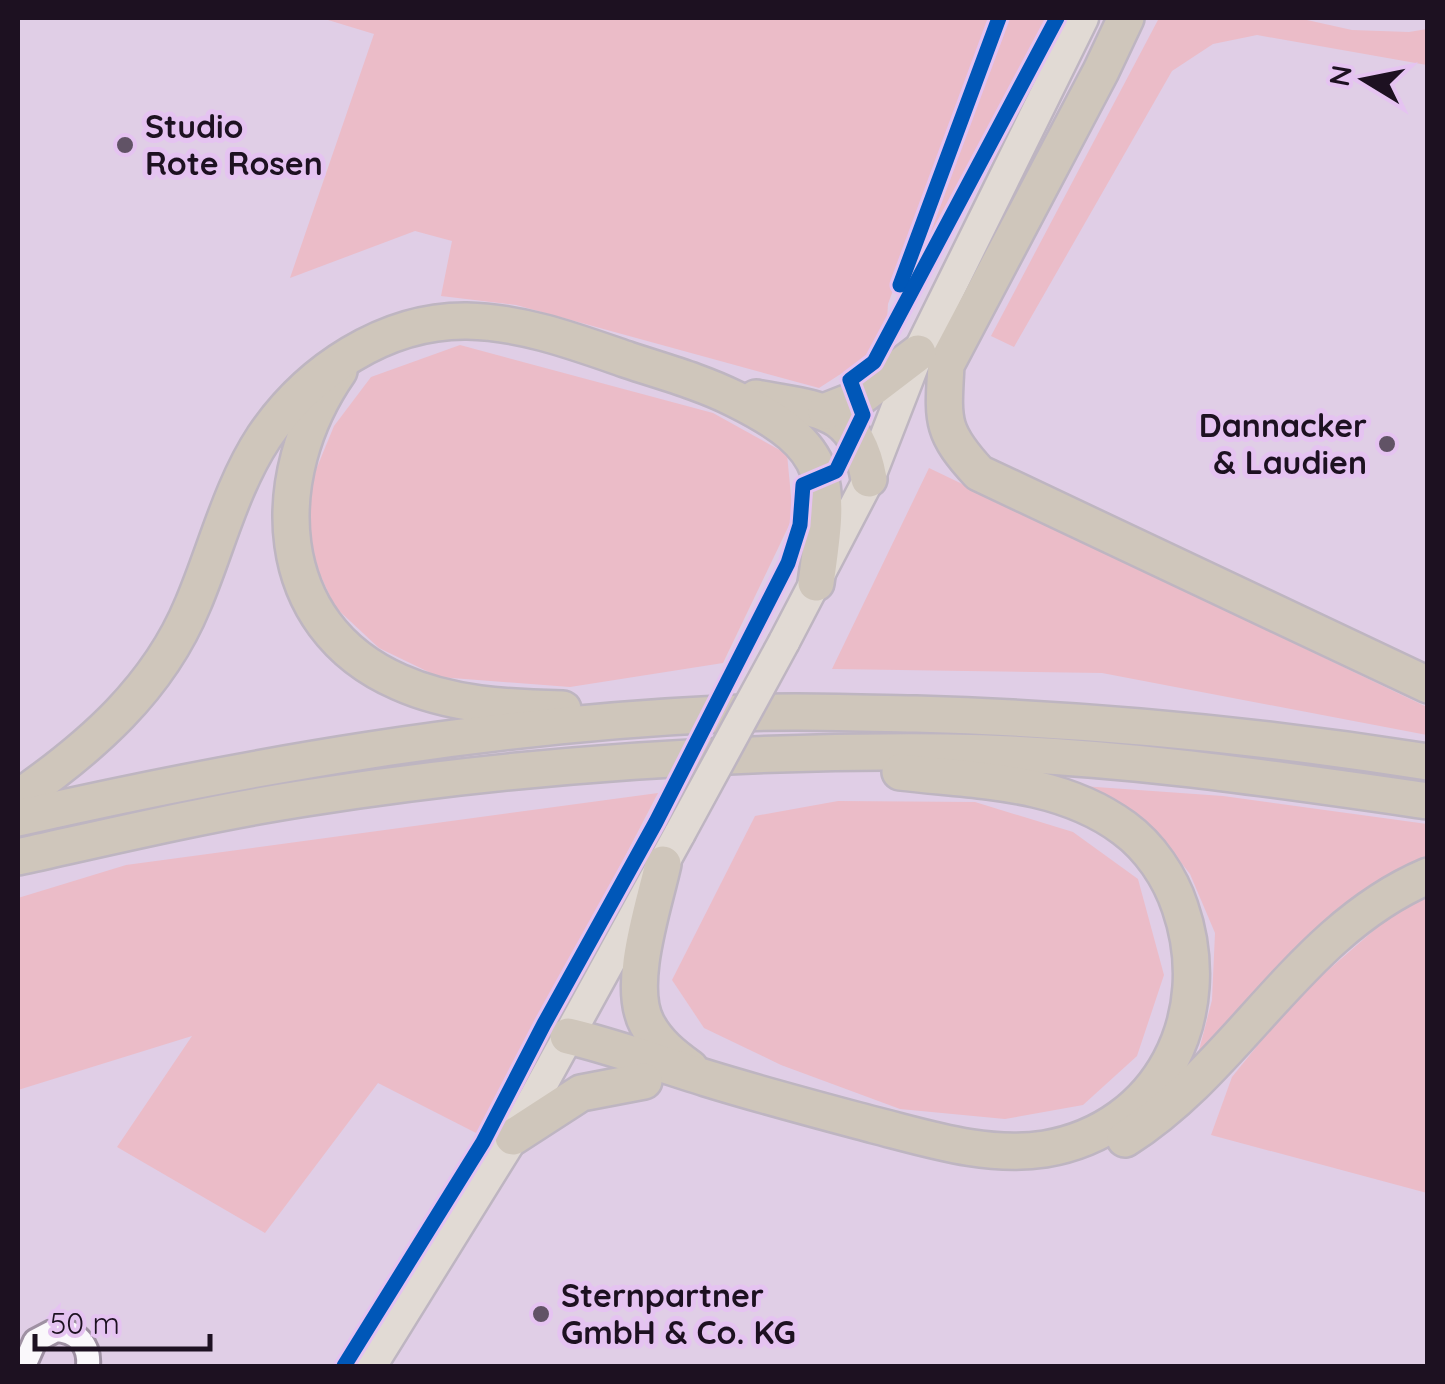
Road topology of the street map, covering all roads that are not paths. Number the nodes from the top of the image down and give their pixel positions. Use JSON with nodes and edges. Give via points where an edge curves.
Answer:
{"nodes":[{"id":1,"x":1083,"y":18,"type":"edge"},
{"id":2,"x":1126,"y":18,"type":"edge"},
{"id":3,"x":350,"y":354,"type":"junction"},
{"id":4,"x":932,"y":359,"type":"junction"},
{"id":5,"x":720,"y":392,"type":"junction"},
{"id":6,"x":826,"y":411,"type":"junction"},
{"id":7,"x":869,"y":479,"type":"junction"},
{"id":8,"x":816,"y":582,"type":"junction"},
{"id":9,"x":1428,"y":685,"type":"edge"},
{"id":10,"x":642,"y":720,"type":"junction"},
{"id":11,"x":779,"y":754,"type":"junction"},
{"id":12,"x":1428,"y":762,"type":"edge"},
{"id":13,"x":18,"y":798,"type":"edge"},
{"id":14,"x":1428,"y":801,"type":"edge"},
{"id":15,"x":18,"y":818,"type":"edge"},
{"id":16,"x":672,"y":848,"type":"junction"},
{"id":17,"x":18,"y":856,"type":"edge"},
{"id":18,"x":1428,"y":876,"type":"edge"},
{"id":19,"x":568,"y":1036,"type":"junction"},
{"id":20,"x":703,"y":1078,"type":"junction"},
{"id":21,"x":644,"y":1081,"type":"junction"},
{"id":22,"x":507,"y":1146,"type":"junction"},
{"id":23,"x":24,"y":1366,"type":"edge"},
{"id":24,"x":88,"y":1366,"type":"edge"},
{"id":25,"x":372,"y":1366,"type":"edge"}],
"edges":[{"from":1,"to":4,"type":"main road"},
{"from":2,"to":4,"type":"highway","via":[[1102,71]]},
{"from":3,"to":5,"type":"highway","via":[[432,325],[480,322],[554,334]]},
{"from":3,"to":10,"type":"highway","via":[[307,430],[290,508],[301,579],[338,640],[398,682],[434,694],[517,708],[614,709]]},
{"from":3,"to":13,"type":"highway","via":[[290,402],[262,440],[192,608],[136,698]]},
{"from":4,"to":6,"type":"highway"},
{"from":4,"to":7,"type":"main road"},
{"from":4,"to":9,"type":"highway","via":[[954,446],[979,473]]},
{"from":5,"to":6,"type":"highway"},
{"from":5,"to":8,"type":"highway","via":[[775,418],[812,455],[822,476],[824,530]]},
{"from":6,"to":7,"type":"highway","via":[[856,434]]},
{"from":7,"to":8,"type":"main road"},
{"from":8,"to":16,"type":"main road","bridge":true},
{"from":10,"to":12,"type":"highway","via":[[792,711],[1110,722]]},
{"from":10,"to":15,"type":"highway","via":[[297,760]]},
{"from":11,"to":14,"type":"highway","via":[[950,752],[1106,762]]},
{"from":11,"to":17,"type":"highway","via":[[408,783],[196,817]]},
{"from":11,"to":20,"type":"highway","via":[[1029,786],[1096,809],[1128,830],[1174,891],[1194,970],[1188,1015],[1176,1052],[1133,1109],[1047,1148],[961,1146]]},
{"from":16,"to":19,"type":"main road"},
{"from":16,"to":20,"type":"highway","via":[[639,996],[656,1038]]},
{"from":18,"to":21,"type":"highway","via":[[1334,934],[1150,1124],[1082,1157],[1005,1167],[958,1160]]},
{"from":19,"to":20,"type":"highway"},
{"from":19,"to":21,"type":"highway","via":[[608,1066]]},
{"from":19,"to":22,"type":"main road"},
{"from":21,"to":22,"type":"highway","via":[[581,1092]]},
{"from":22,"to":25,"type":"main road"},
{"from":23,"to":24,"type":"street","via":[[35,1341],[64,1330],[79,1338]]}]}
